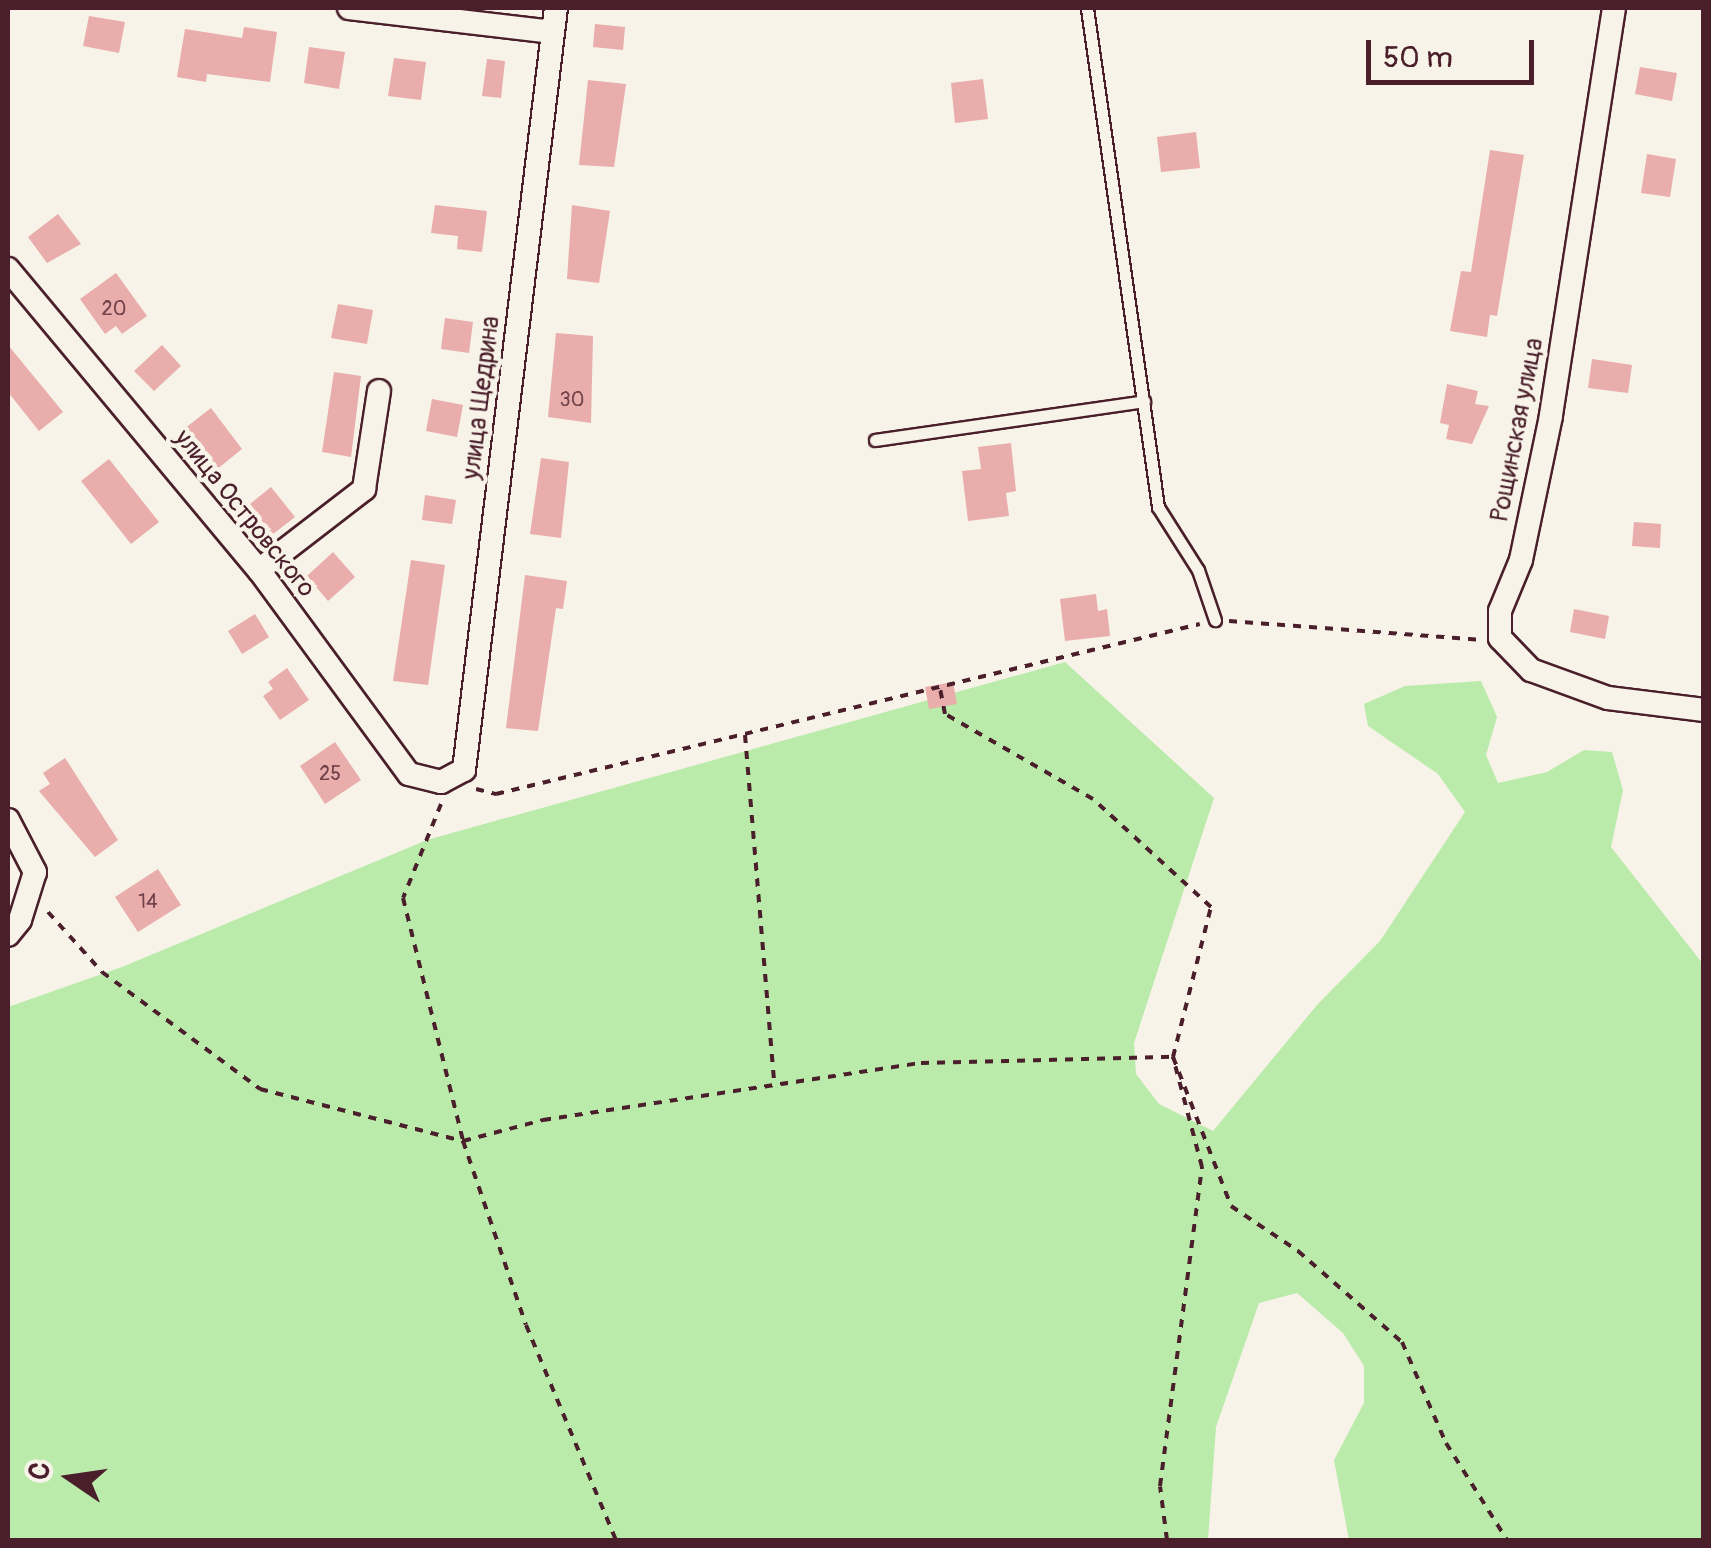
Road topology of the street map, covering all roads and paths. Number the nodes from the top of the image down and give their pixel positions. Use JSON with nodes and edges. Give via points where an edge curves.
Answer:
{"nodes":[{"id":1,"x":349,"y":8,"type":"edge"},
{"id":2,"x":556,"y":8,"type":"edge"},
{"id":3,"x":1087,"y":8,"type":"edge"},
{"id":4,"x":1614,"y":8,"type":"edge"},
{"id":5,"x":553,"y":32,"type":"junction"},
{"id":6,"x":8,"y":268,"type":"edge"},
{"id":7,"x":379,"y":391,"type":"dead end"},
{"id":8,"x":1144,"y":401,"type":"junction"},
{"id":9,"x":875,"y":440,"type":"dead end"},
{"id":10,"x":259,"y":570,"type":"junction"},
{"id":11,"x":1215,"y":620,"type":"junction"},
{"id":12,"x":1500,"y":638,"type":"junction"},
{"id":13,"x":939,"y":684,"type":"junction"},
{"id":14,"x":1704,"y":710,"type":"edge"},
{"id":15,"x":745,"y":734,"type":"junction"},
{"id":16,"x":441,"y":782,"type":"junction"},
{"id":17,"x":13,"y":827,"type":"edge"},
{"id":18,"x":28,"y":896,"type":"junction"},
{"id":19,"x":8,"y":935,"type":"edge"},
{"id":20,"x":1172,"y":1057,"type":"junction"},
{"id":21,"x":774,"y":1084,"type":"junction"},
{"id":22,"x":463,"y":1141,"type":"junction"},
{"id":23,"x":616,"y":1540,"type":"edge"},
{"id":24,"x":1167,"y":1540,"type":"edge"},
{"id":25,"x":1508,"y":1540,"type":"edge"}],
"edges":[{"from":1,"to":5,"type":"street"},
{"from":2,"to":5,"type":"street","name":"улица Щедрина"},
{"from":3,"to":8,"type":"lane"},
{"from":4,"to":12,"type":"street","name":"Рощинская улица","via":[[1552,416],[1521,560],[1500,611]]},
{"from":5,"to":16,"type":"street","name":"улица Щедрина","via":[[464,770]]},
{"from":6,"to":10,"type":"street","name":"улица Островского"},
{"from":7,"to":10,"type":"street","via":[[364,489]]},
{"from":8,"to":9,"type":"lane"},
{"from":8,"to":11,"type":"lane","via":[[1158,507],[1198,570]]},
{"from":10,"to":16,"type":"street","name":"улица Островского","via":[[408,774]]},
{"from":11,"to":12,"type":"path"},
{"from":11,"to":13,"type":"path"},
{"from":12,"to":14,"type":"street","via":[[1530,670],[1608,698]]},
{"from":13,"to":15,"type":"path"},
{"from":13,"to":20,"type":"path","via":[[945,714],[1093,799],[1211,907]]},
{"from":15,"to":16,"type":"path","via":[[496,794]]},
{"from":15,"to":21,"type":"path"},
{"from":16,"to":22,"type":"path","via":[[446,790],[403,898]]},
{"from":17,"to":18,"type":"street","via":[[35,872]]},
{"from":18,"to":19,"type":"street"},
{"from":18,"to":22,"type":"path","via":[[69,930],[102,972],[260,1088]]},
{"from":20,"to":21,"type":"path","via":[[921,1063]]},
{"from":20,"to":24,"type":"path","via":[[1202,1168],[1160,1486]]},
{"from":20,"to":25,"type":"path","via":[[1232,1206],[1298,1251],[1402,1342],[1446,1442]]},
{"from":21,"to":22,"type":"path","via":[[543,1120]]},
{"from":22,"to":23,"type":"path","via":[[526,1325]]}]}
